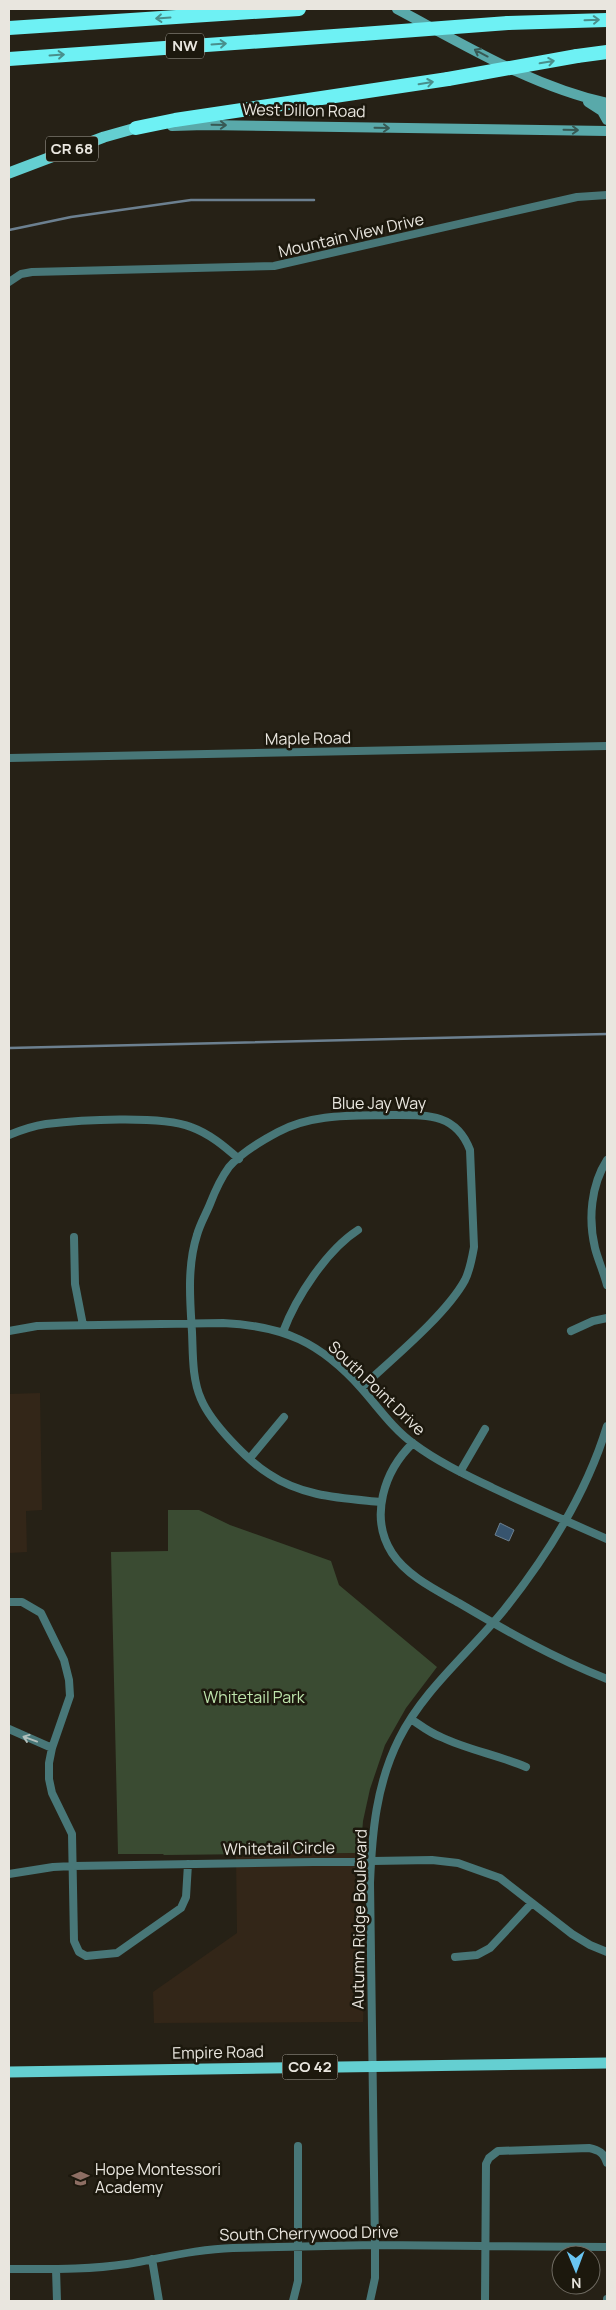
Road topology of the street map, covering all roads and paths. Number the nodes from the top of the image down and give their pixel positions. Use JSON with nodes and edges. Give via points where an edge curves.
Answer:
{"nodes":[{"id":1,"x":299,"y":9,"type":"edge"},
{"id":2,"x":397,"y":9,"type":"edge"},
{"id":3,"x":607,"y":20,"type":"edge"},
{"id":4,"x":9,"y":28,"type":"edge"},
{"id":5,"x":607,"y":52,"type":"edge"},
{"id":6,"x":9,"y":59,"type":"edge"},
{"id":7,"x":573,"y":95,"type":"junction"},
{"id":8,"x":607,"y":103,"type":"edge"},
{"id":9,"x":607,"y":120,"type":"edge"},
{"id":10,"x":136,"y":128,"type":"junction"},
{"id":11,"x":607,"y":131,"type":"edge"},
{"id":12,"x":9,"y":174,"type":"edge"},
{"id":13,"x":607,"y":194,"type":"edge"},
{"id":14,"x":9,"y":282,"type":"edge"},
{"id":15,"x":607,"y":746,"type":"edge"},
{"id":16,"x":9,"y":758,"type":"edge"},
{"id":17,"x":9,"y":1135,"type":"edge"},
{"id":18,"x":239,"y":1159,"type":"junction"},
{"id":19,"x":607,"y":1160,"type":"edge"},
{"id":20,"x":358,"y":1230,"type":"dead end"},
{"id":21,"x":74,"y":1237,"type":"dead end"},
{"id":22,"x":607,"y":1285,"type":"edge"},
{"id":23,"x":607,"y":1318,"type":"edge"},
{"id":24,"x":191,"y":1324,"type":"junction"},
{"id":25,"x":83,"y":1325,"type":"junction"},
{"id":26,"x":9,"y":1331,"type":"edge"},
{"id":27,"x":571,"y":1331,"type":"dead end"},
{"id":28,"x":283,"y":1332,"type":"junction"},
{"id":29,"x":361,"y":1388,"type":"junction"},
{"id":30,"x":284,"y":1417,"type":"dead end"},
{"id":31,"x":607,"y":1426,"type":"edge"},
{"id":32,"x":485,"y":1429,"type":"dead end"},
{"id":33,"x":413,"y":1443,"type":"junction"},
{"id":34,"x":250,"y":1458,"type":"junction"},
{"id":35,"x":460,"y":1472,"type":"junction"},
{"id":36,"x":381,"y":1502,"type":"junction"},
{"id":37,"x":564,"y":1520,"type":"junction"},
{"id":38,"x":607,"y":1539,"type":"edge"},
{"id":39,"x":9,"y":1602,"type":"edge"},
{"id":40,"x":493,"y":1623,"type":"junction"},
{"id":41,"x":607,"y":1680,"type":"edge"},
{"id":42,"x":411,"y":1718,"type":"junction"},
{"id":43,"x":9,"y":1730,"type":"edge"},
{"id":44,"x":52,"y":1748,"type":"junction"},
{"id":45,"x":526,"y":1767,"type":"dead end"},
{"id":46,"x":371,"y":1861,"type":"junction"},
{"id":47,"x":188,"y":1864,"type":"junction"},
{"id":48,"x":74,"y":1866,"type":"junction"},
{"id":49,"x":9,"y":1874,"type":"edge"},
{"id":50,"x":531,"y":1904,"type":"junction"},
{"id":51,"x":607,"y":1952,"type":"edge"},
{"id":52,"x":455,"y":1957,"type":"dead end"},
{"id":53,"x":607,"y":2063,"type":"edge"},
{"id":54,"x":373,"y":2067,"type":"junction"},
{"id":55,"x":9,"y":2072,"type":"edge"},
{"id":56,"x":298,"y":2146,"type":"dead end"},
{"id":57,"x":607,"y":2163,"type":"edge"},
{"id":58,"x":375,"y":2245,"type":"junction"},
{"id":59,"x":299,"y":2246,"type":"junction"},
{"id":60,"x":487,"y":2247,"type":"junction"},
{"id":61,"x":607,"y":2247,"type":"edge"},
{"id":62,"x":152,"y":2259,"type":"junction"},
{"id":63,"x":9,"y":2269,"type":"edge"},
{"id":64,"x":56,"y":2269,"type":"junction"},
{"id":65,"x":57,"y":2301,"type":"edge"},
{"id":66,"x":159,"y":2301,"type":"edge"},
{"id":67,"x":293,"y":2301,"type":"edge"},
{"id":68,"x":370,"y":2301,"type":"edge"},
{"id":69,"x":485,"y":2301,"type":"edge"}],
"edges":[{"from":1,"to":4,"type":"highway","number":"NW","one_way":true},
{"from":7,"to":2,"type":"main road","one_way":true,"via":[[529,78]]},
{"from":6,"to":3,"type":"highway","number":"NW","one_way":true,"bridge":true},
{"from":10,"to":5,"type":"highway","one_way":true,"bridge":true},
{"from":7,"to":8,"type":"main road"},
{"from":7,"to":9,"type":"main road","via":[[597,107]]},
{"from":10,"to":11,"type":"main road","name":"West Dillon Road","number":"CR 68","one_way":true,"via":[[205,125]]},
{"from":10,"to":12,"type":"main road","name":"West Dillon Road","number":"CR 68"},
{"from":13,"to":14,"type":"street","name":"Mountain View Drive","via":[[577,197],[288,264],[32,272],[21,274]]},
{"from":15,"to":16,"type":"street","name":"Maple Road"},
{"from":17,"to":18,"type":"street","via":[[46,1124],[140,1120],[174,1122],[212,1137]]},
{"from":18,"to":24,"type":"street","name":"Blue Jay Way","via":[[218,1185],[197,1235],[190,1277]]},
{"from":18,"to":29,"type":"street","name":"Blue Jay Way","via":[[280,1131],[324,1117],[435,1117],[446,1120],[466,1138],[470,1150],[474,1247],[465,1279],[455,1296],[426,1327]]},
{"from":19,"to":22,"type":"street","via":[[596,1181],[591,1225],[595,1250]]},
{"from":20,"to":28,"type":"street","via":[[348,1236],[306,1287]]},
{"from":21,"to":25,"type":"street","via":[[75,1284]]},
{"from":23,"to":27,"type":"street"},
{"from":24,"to":25,"type":"street","name":"South Point Drive"},
{"from":24,"to":28,"type":"street","name":"South Point Drive","via":[[250,1324]]},
{"from":24,"to":34,"type":"street","name":"Blue Jay Way","via":[[193,1363],[201,1399],[219,1428]]},
{"from":25,"to":26,"type":"street","name":"South Point Drive","via":[[37,1326]]},
{"from":28,"to":29,"type":"street","name":"South Point Drive","via":[[321,1352]]},
{"from":29,"to":33,"type":"street","name":"South Point Drive"},
{"from":30,"to":34,"type":"street"},
{"from":31,"to":37,"type":"street","name":"Autumn Ridge Boulevard","via":[[587,1477]]},
{"from":32,"to":35,"type":"street"},
{"from":33,"to":35,"type":"street","name":"South Point Drive"},
{"from":33,"to":36,"type":"street","via":[[395,1464]]},
{"from":34,"to":36,"type":"street","name":"Blue Jay Way","via":[[288,1485],[312,1494]]},
{"from":35,"to":37,"type":"street","name":"South Point Drive"},
{"from":36,"to":40,"type":"street","via":[[386,1539],[401,1564],[427,1584]]},
{"from":37,"to":38,"type":"street","name":"South Point Drive"},
{"from":37,"to":40,"type":"street","name":"Autumn Ridge Boulevard","via":[[547,1551]]},
{"from":39,"to":44,"type":"street","via":[[22,1602],[41,1613],[64,1660],[70,1696]]},
{"from":40,"to":41,"type":"street","via":[[547,1654]]},
{"from":40,"to":42,"type":"street","name":"Autumn Ridge Boulevard","via":[[433,1688]]},
{"from":42,"to":45,"type":"street","via":[[439,1737]]},
{"from":42,"to":46,"type":"street","name":"Autumn Ridge Boulevard","via":[[382,1785],[373,1826]]},
{"from":44,"to":43,"type":"street","one_way":true},
{"from":44,"to":48,"type":"street","via":[[48,1763],[49,1780],[52,1794],[72,1834]]},
{"from":46,"to":47,"type":"street","name":"Whitetail Circle"},
{"from":46,"to":50,"type":"street","name":"Whitetail Circle","via":[[458,1863],[500,1878]]},
{"from":46,"to":54,"type":"street","name":"Autumn Ridge Boulevard"},
{"from":47,"to":48,"type":"street","name":"Whitetail Circle"},
{"from":47,"to":48,"type":"street","via":[[186,1897],[178,1911],[118,1953],[95,1957],[79,1952],[75,1945]]},
{"from":48,"to":49,"type":"street","name":"Whitetail Circle"},
{"from":50,"to":51,"type":"street","name":"Whitetail Circle","via":[[572,1934]]},
{"from":50,"to":52,"type":"street","via":[[490,1948],[478,1955]]},
{"from":53,"to":54,"type":"main road","name":"Empire Road","number":"CO 42"},
{"from":54,"to":55,"type":"main road","name":"Empire Road","number":"CO 42"},
{"from":54,"to":58,"type":"street","name":"Autumn Ridge Boulevard"},
{"from":56,"to":59,"type":"street"},
{"from":57,"to":60,"type":"street","via":[[604,2155],[589,2148],[493,2153],[486,2164]]},
{"from":58,"to":59,"type":"street","name":"South Cherrywood Drive"},
{"from":58,"to":60,"type":"street","name":"South Cherrywood Drive"},
{"from":58,"to":68,"type":"street","name":"Autumn Ridge Boulevard","via":[[375,2278]]},
{"from":59,"to":62,"type":"street","name":"South Cherrywood Drive","via":[[210,2249]]},
{"from":59,"to":67,"type":"street","via":[[298,2280]]},
{"from":60,"to":61,"type":"street","name":"South Cherrywood Drive"},
{"from":60,"to":69,"type":"street"},
{"from":62,"to":64,"type":"street","name":"South Cherrywood Drive"},
{"from":62,"to":66,"type":"street"},
{"from":63,"to":64,"type":"street","name":"South Cherrywood Drive"},
{"from":64,"to":65,"type":"street"}]}
